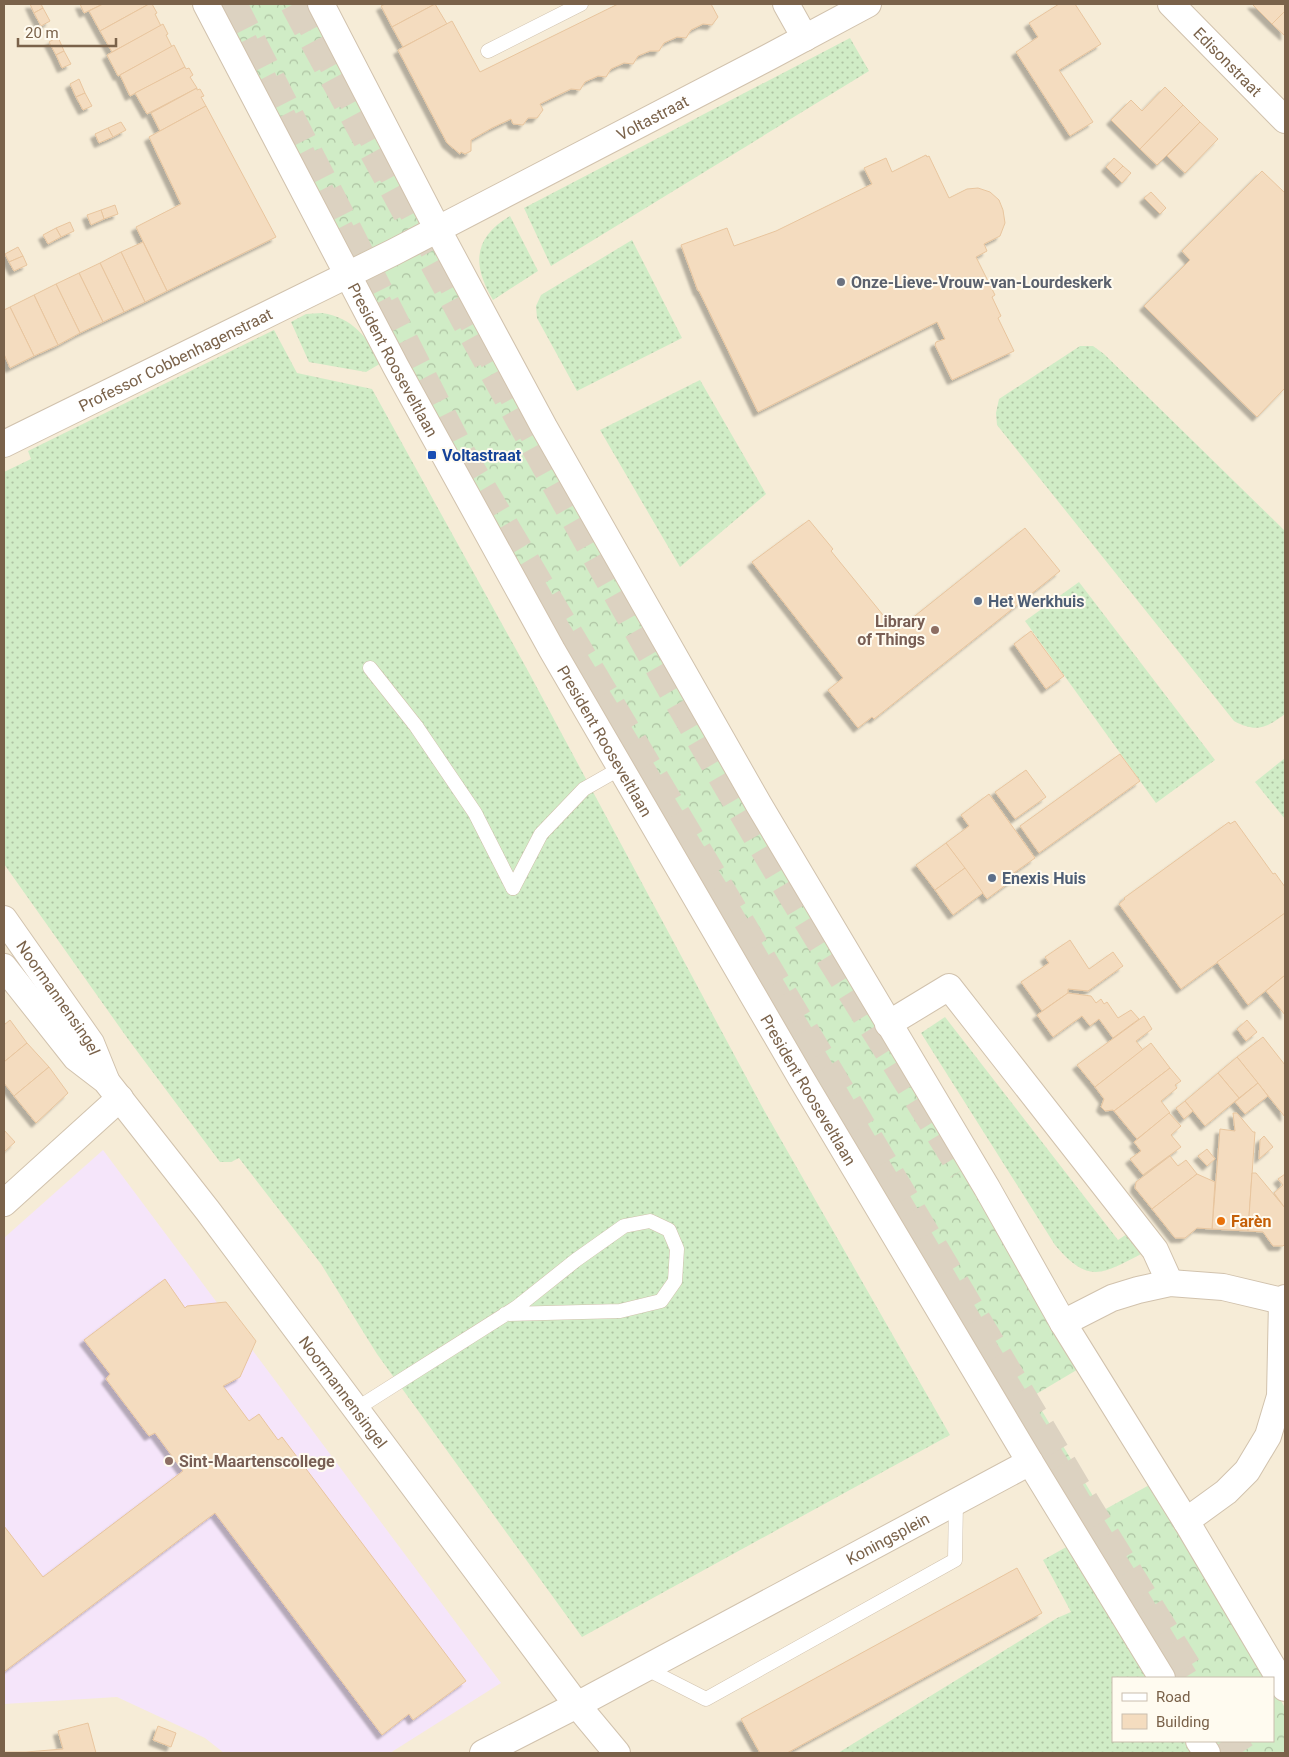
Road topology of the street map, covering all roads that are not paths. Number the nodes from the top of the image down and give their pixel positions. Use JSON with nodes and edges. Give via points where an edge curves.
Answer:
{"nodes":[{"id":1,"x":206,"y":4,"type":"edge"},
{"id":2,"x":321,"y":4,"type":"edge"},
{"id":3,"x":581,"y":4,"type":"edge"},
{"id":4,"x":786,"y":4,"type":"edge"},
{"id":5,"x":868,"y":4,"type":"edge"},
{"id":6,"x":1171,"y":4,"type":"edge"},
{"id":7,"x":805,"y":38,"type":"junction"},
{"id":8,"x":488,"y":51,"type":"dead end"},
{"id":9,"x":1285,"y":120,"type":"edge"},
{"id":10,"x":438,"y":230,"type":"junction"},
{"id":11,"x":348,"y":275,"type":"junction"},
{"id":12,"x":4,"y":444,"type":"edge"},
{"id":13,"x":370,"y":668,"type":"dead end"},
{"id":14,"x":621,"y":768,"type":"junction"},
{"id":15,"x":4,"y":919,"type":"edge"},
{"id":16,"x":4,"y":968,"type":"edge"},
{"id":17,"x":888,"y":1024,"type":"junction"},
{"id":18,"x":113,"y":1090,"type":"junction"},
{"id":19,"x":4,"y":1203,"type":"edge"},
{"id":20,"x":1170,"y":1283,"type":"junction"},
{"id":21,"x":1284,"y":1299,"type":"edge"},
{"id":22,"x":505,"y":1314,"type":"junction"},
{"id":23,"x":1064,"y":1323,"type":"junction"},
{"id":24,"x":1283,"y":1399,"type":"edge"},
{"id":25,"x":356,"y":1409,"type":"junction"},
{"id":26,"x":1030,"y":1462,"type":"junction"},
{"id":27,"x":956,"y":1501,"type":"junction"},
{"id":28,"x":1186,"y":1521,"type":"junction"},
{"id":29,"x":645,"y":1668,"type":"junction"},
{"id":30,"x":1161,"y":1677,"type":"edge"},
{"id":31,"x":1285,"y":1688,"type":"edge"},
{"id":32,"x":577,"y":1705,"type":"junction"},
{"id":33,"x":1201,"y":1742,"type":"edge"},
{"id":34,"x":483,"y":1753,"type":"edge"},
{"id":35,"x":617,"y":1753,"type":"edge"},
{"id":36,"x":1207,"y":1753,"type":"edge"}],
"edges":[{"from":1,"to":11,"type":"street","name":"President Rooseveltlaan"},
{"from":2,"to":10,"type":"street"},
{"from":3,"to":8,"type":"lane"},
{"from":4,"to":7,"type":"street"},
{"from":5,"to":7,"type":"street","name":"Voltastraat"},
{"from":6,"to":9,"type":"street","name":"Edisonstraat"},
{"from":7,"to":10,"type":"street","name":"Voltastraat"},
{"from":10,"to":11,"type":"street","name":"Voltastraat"},
{"from":10,"to":17,"type":"street","via":[[544,427]]},
{"from":11,"to":12,"type":"street","name":"Professor Cobbenhagenstraat"},
{"from":11,"to":14,"type":"street","name":"President Rooseveltlaan","via":[[514,581]]},
{"from":13,"to":14,"type":"lane","via":[[416,726],[475,814],[514,888],[540,834],[584,789]]},
{"from":14,"to":26,"type":"street","name":"President Rooseveltlaan","via":[[800,1078]]},
{"from":15,"to":18,"type":"street","name":"Noormannensingel","via":[[91,1043]]},
{"from":16,"to":18,"type":"street","name":"Noormannensingel","via":[[76,1058]]},
{"from":17,"to":20,"type":"street","via":[[949,987],[1155,1250]]},
{"from":17,"to":23,"type":"street"},
{"from":18,"to":19,"type":"street"},
{"from":18,"to":25,"type":"street","name":"Noormannensingel"},
{"from":20,"to":21,"type":"street","via":[[1223,1287]]},
{"from":20,"to":23,"type":"street","via":[[1112,1298]]},
{"from":21,"to":24,"type":"street"},
{"from":22,"to":22,"type":"lane","via":[[624,1226],[650,1222],[669,1230],[677,1249],[675,1281],[661,1301],[620,1311]]},
{"from":22,"to":25,"type":"lane"},
{"from":23,"to":28,"type":"street"},
{"from":24,"to":28,"type":"street","via":[[1268,1436],[1247,1471],[1226,1492]]},
{"from":25,"to":32,"type":"street","name":"Noormannensingel"},
{"from":26,"to":27,"type":"street","name":"Koningsplein"},
{"from":26,"to":30,"type":"street"},
{"from":27,"to":29,"type":"street","name":"Koningsplein"},
{"from":27,"to":29,"type":"lane","via":[[955,1560],[706,1699]]},
{"from":28,"to":31,"type":"street"},
{"from":29,"to":32,"type":"street","name":"Koningsplein"},
{"from":32,"to":34,"type":"street","name":"Koningsplein"},
{"from":32,"to":35,"type":"street"},
{"from":33,"to":36,"type":"street"}]}
